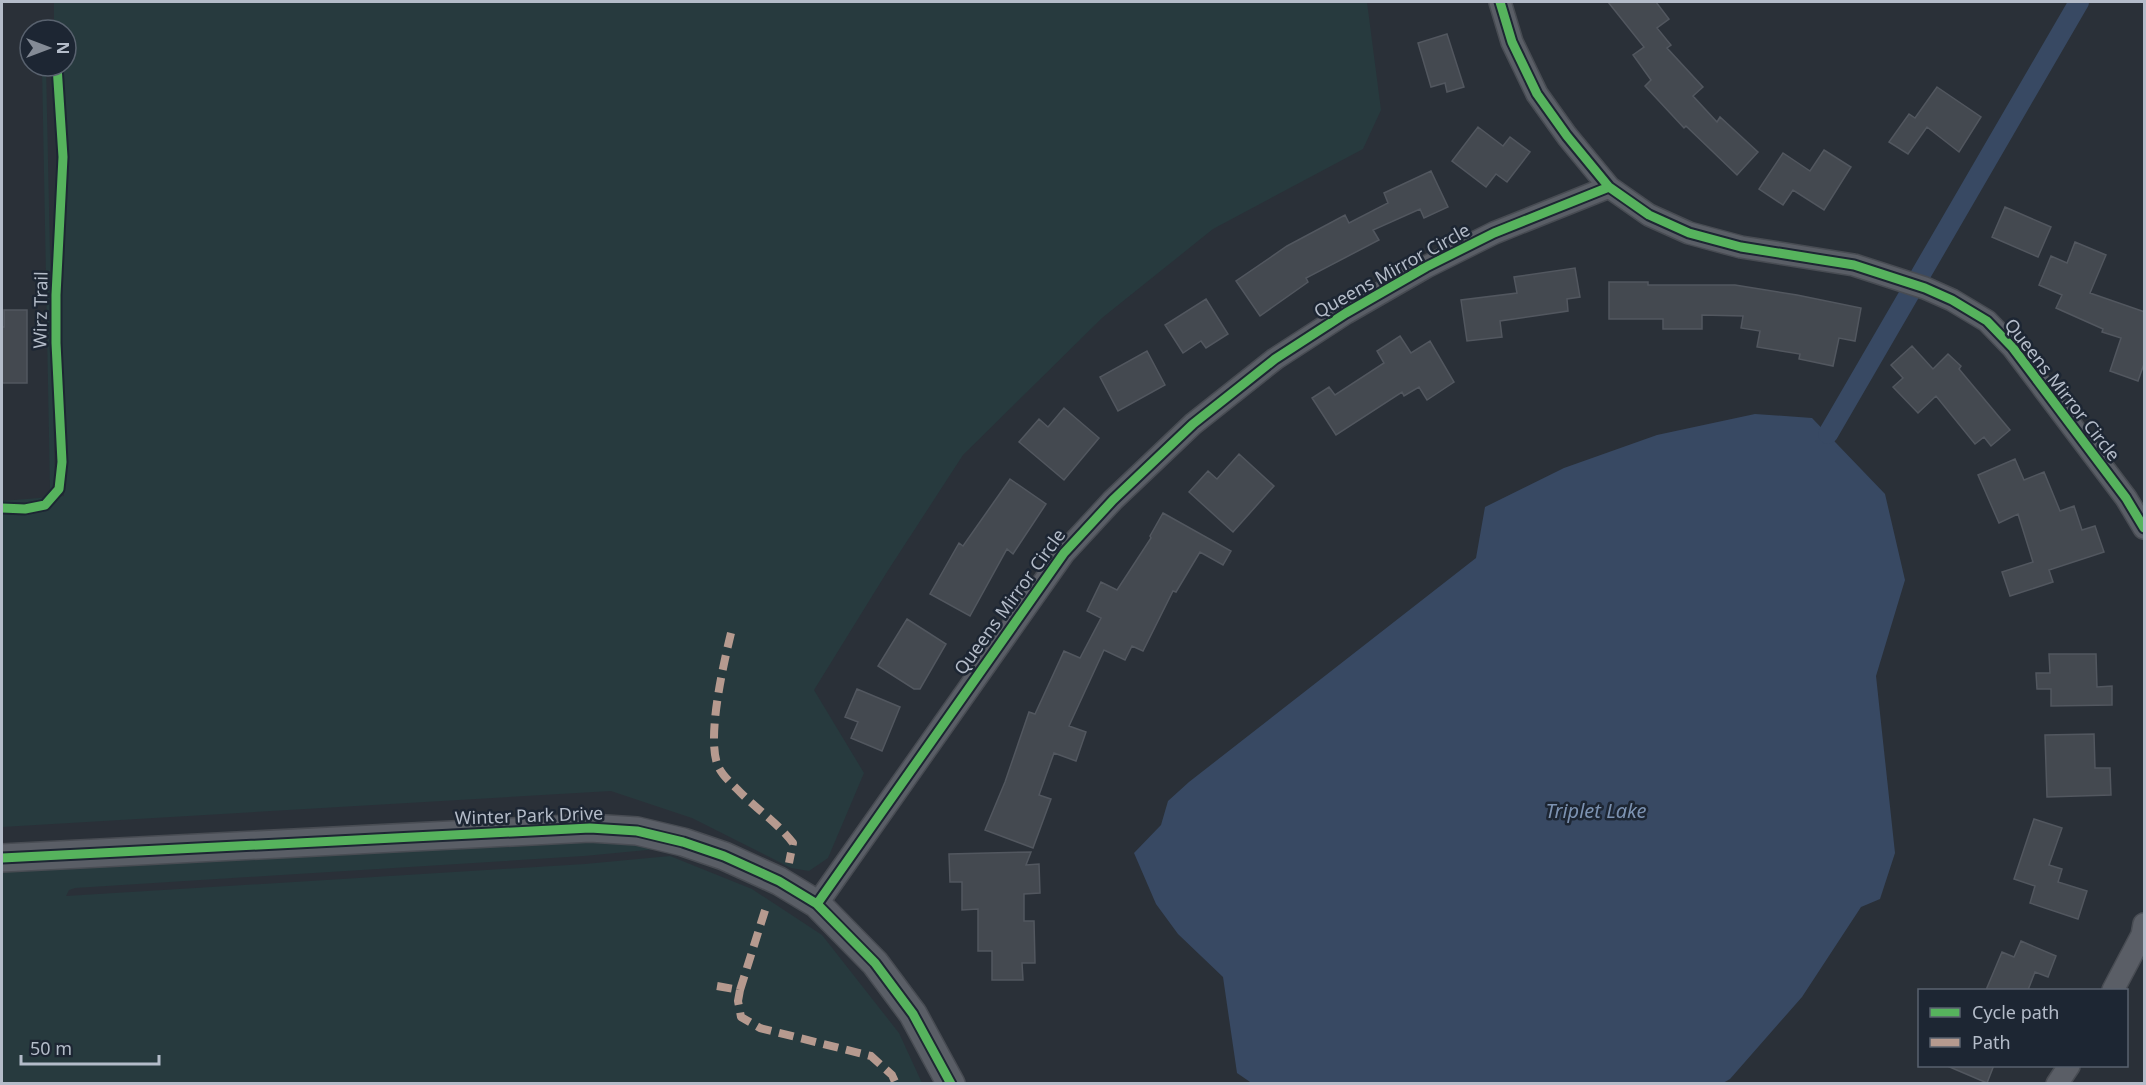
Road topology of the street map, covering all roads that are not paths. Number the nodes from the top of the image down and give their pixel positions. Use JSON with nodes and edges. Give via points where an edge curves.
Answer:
{"nodes":[{"id":1,"x":1500,"y":2,"type":"edge"},
{"id":2,"x":1609,"y":187,"type":"junction"},
{"id":3,"x":2145,"y":528,"type":"edge"},
{"id":4,"x":2,"y":858,"type":"edge"},
{"id":5,"x":818,"y":904,"type":"junction"},
{"id":6,"x":2145,"y":924,"type":"edge"},
{"id":7,"x":2114,"y":989,"type":"edge"},
{"id":8,"x":2068,"y":1067,"type":"edge"},
{"id":9,"x":951,"y":1083,"type":"edge"},
{"id":10,"x":2057,"y":1083,"type":"edge"}],
"edges":[{"from":1,"to":2,"type":"street","via":[[1512,42],[1537,94]]},
{"from":2,"to":3,"type":"street","name":"Queens Mirror Circle","via":[[1649,215],[1689,233],[1741,248],[1845,262],[1925,288],[1987,321],[2013,348]]},
{"from":2,"to":5,"type":"street","name":"Queens Mirror Circle","via":[[1494,233],[1426,267],[1275,359],[1193,424],[1064,553]]},
{"from":4,"to":5,"type":"street","name":"Winter Park Drive","via":[[590,828],[637,831],[683,842],[779,881]]},
{"from":5,"to":9,"type":"street","name":"Winter Park Drive","via":[[875,963],[914,1014]]},
{"from":6,"to":7,"type":"street"},
{"from":8,"to":10,"type":"street"}]}
